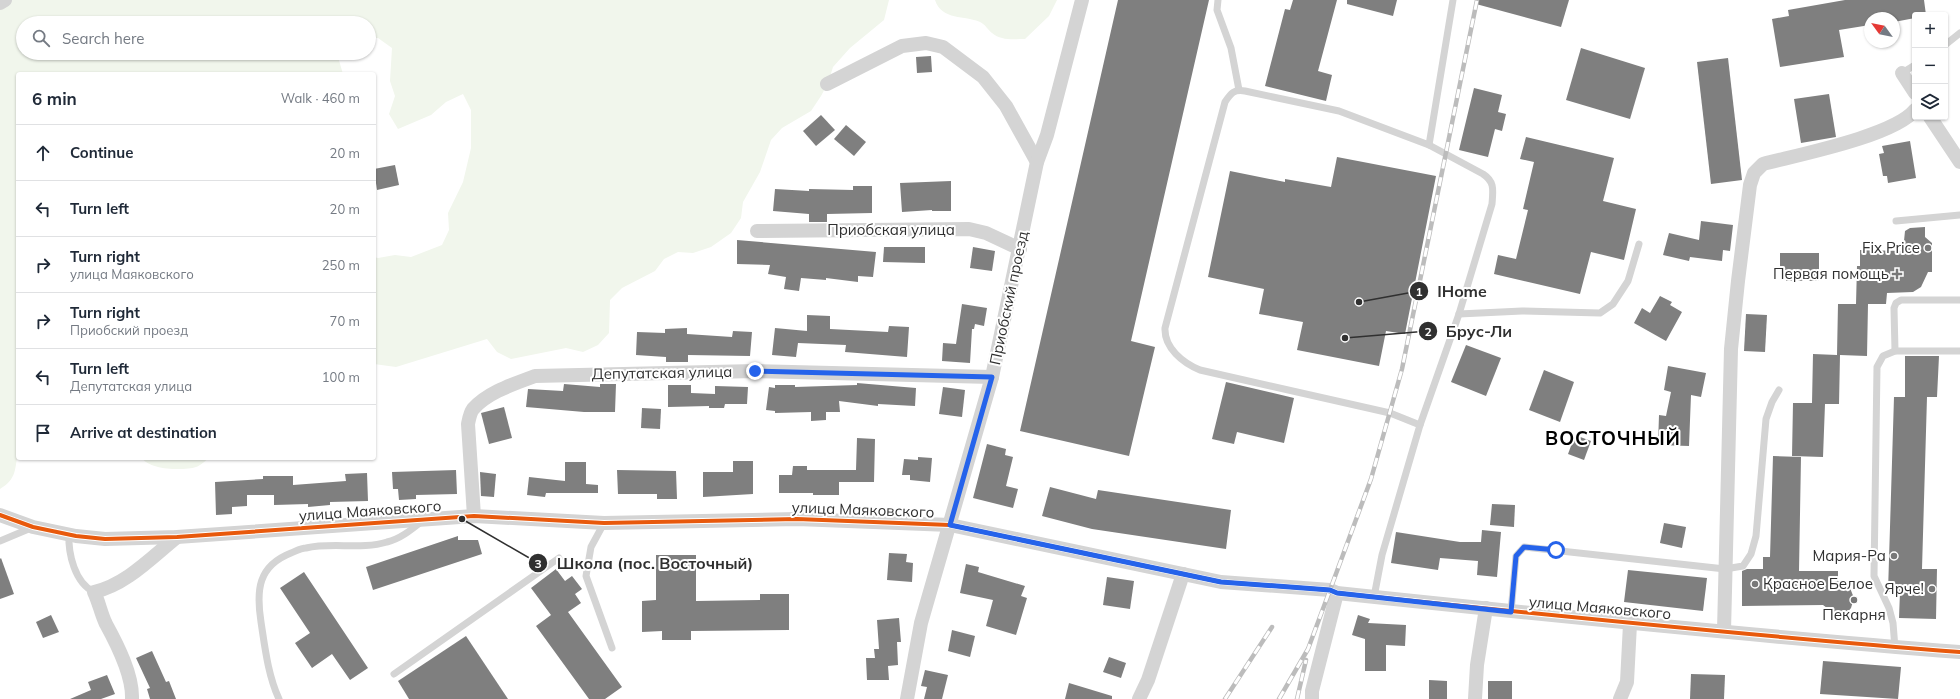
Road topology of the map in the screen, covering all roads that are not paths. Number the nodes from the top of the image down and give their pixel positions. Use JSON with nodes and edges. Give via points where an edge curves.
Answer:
{"nodes":[{"id":1,"x":5,"y":0,"type":"edge"},
{"id":2,"x":1082,"y":0,"type":"edge"},
{"id":3,"x":1218,"y":0,"type":"edge"},
{"id":4,"x":1454,"y":0,"type":"edge"},
{"id":5,"x":0,"y":2,"type":"edge"},
{"id":6,"x":1960,"y":33,"type":"edge"},
{"id":7,"x":1948,"y":43,"type":"edge"},
{"id":8,"x":1912,"y":67,"type":"edge"},
{"id":9,"x":1902,"y":73,"type":"joint"},
{"id":10,"x":827,"y":84,"type":"dead end"},
{"id":11,"x":1912,"y":88,"type":"edge"},
{"id":12,"x":1238,"y":90,"type":"junction"},
{"id":13,"x":1912,"y":114,"type":"edge"},
{"id":14,"x":1932,"y":120,"type":"edge"},
{"id":15,"x":1429,"y":145,"type":"junction"},
{"id":16,"x":1037,"y":162,"type":"junction"},
{"id":17,"x":1960,"y":162,"type":"edge"},
{"id":18,"x":1960,"y":215,"type":"edge"},
{"id":19,"x":1896,"y":221,"type":"dead end"},
{"id":20,"x":757,"y":230,"type":"dead end"},
{"id":21,"x":1639,"y":244,"type":"dead end"},
{"id":22,"x":1020,"y":249,"type":"junction"},
{"id":23,"x":1960,"y":300,"type":"edge"},
{"id":24,"x":1459,"y":314,"type":"junction"},
{"id":25,"x":1960,"y":351,"type":"edge"},
{"id":26,"x":1896,"y":352,"type":"junction"},
{"id":27,"x":992,"y":377,"type":"junction"},
{"id":28,"x":1778,"y":390,"type":"dead end"},
{"id":29,"x":1420,"y":425,"type":"junction"},
{"id":30,"x":0,"y":515,"type":"edge"},
{"id":31,"x":474,"y":516,"type":"junction"},
{"id":32,"x":424,"y":520,"type":"junction"},
{"id":33,"x":604,"y":523,"type":"junction"},
{"id":34,"x":950,"y":525,"type":"junction"},
{"id":35,"x":33,"y":527,"type":"junction"},
{"id":36,"x":68,"y":534,"type":"junction"},
{"id":37,"x":177,"y":537,"type":"junction"},
{"id":38,"x":0,"y":540,"type":"edge"},
{"id":39,"x":560,"y":558,"type":"dead end"},
{"id":40,"x":1725,"y":569,"type":"junction"},
{"id":41,"x":1183,"y":574,"type":"junction"},
{"id":42,"x":94,"y":592,"type":"junction"},
{"id":43,"x":1337,"y":593,"type":"junction"},
{"id":44,"x":1374,"y":597,"type":"junction"},
{"id":45,"x":1486,"y":608,"type":"junction"},
{"id":46,"x":1511,"y":612,"type":"junction"},
{"id":47,"x":1630,"y":624,"type":"junction"},
{"id":48,"x":1724,"y":631,"type":"junction"},
{"id":49,"x":612,"y":648,"type":"dead end"},
{"id":50,"x":1895,"y":648,"type":"junction"},
{"id":51,"x":1960,"y":652,"type":"edge"},
{"id":52,"x":394,"y":674,"type":"dead end"},
{"id":53,"x":132,"y":699,"type":"edge"},
{"id":54,"x":279,"y":699,"type":"edge"},
{"id":55,"x":907,"y":699,"type":"edge"},
{"id":56,"x":1139,"y":699,"type":"edge"},
{"id":57,"x":1312,"y":699,"type":"edge"},
{"id":58,"x":1475,"y":699,"type":"edge"},
{"id":59,"x":1620,"y":699,"type":"edge"}],
"edges":[{"from":1,"to":5,"type":"street"},
{"from":2,"to":16,"type":"street","name":"Приобский проезд","via":[[1047,135]]},
{"from":3,"to":12,"type":"lane","via":[[1217,10],[1231,48]]},
{"from":4,"to":15,"type":"lane"},
{"from":6,"to":7,"type":"lane"},
{"from":8,"to":9,"type":"lane"},
{"from":9,"to":11,"type":"street"},
{"from":10,"to":16,"type":"street","via":[[902,46],[926,43],[943,47],[983,78],[1006,106]]},
{"from":12,"to":15,"type":"lane","via":[[1340,111]]},
{"from":12,"to":29,"type":"lane","via":[[1231,92],[1225,102],[1164,338],[1182,359],[1200,370],[1378,410]]},
{"from":13,"to":40,"type":"street","via":[[1856,140],[1763,164],[1754,173],[1747,202],[1731,349]]},
{"from":14,"to":17,"type":"street"},
{"from":15,"to":24,"type":"lane","via":[[1483,174],[1494,185],[1492,204]]},
{"from":16,"to":22,"type":"street","name":"Приобский проезд"},
{"from":18,"to":19,"type":"lane"},
{"from":20,"to":22,"type":"street","name":"Приобская улица","via":[[969,229],[986,232]]},
{"from":21,"to":24,"type":"lane","via":[[1628,281],[1613,304],[1600,313],[1522,311]]},
{"from":22,"to":27,"type":"street","name":"Приобский проезд"},
{"from":23,"to":26,"type":"lane","via":[[1902,300],[1896,303]]},
{"from":24,"to":29,"type":"lane"},
{"from":25,"to":26,"type":"lane"},
{"from":26,"to":50,"type":"lane","via":[[1883,356],[1877,367],[1874,576],[1891,616]]},
{"from":27,"to":31,"type":"street","name":"Депутатская улица","via":[[755,371],[535,376],[510,385],[486,398],[472,410],[468,424]]},
{"from":27,"to":34,"type":"street","name":"Приобский проезд"},
{"from":28,"to":40,"type":"lane","via":[[1766,419],[1756,536],[1751,554],[1743,566]]},
{"from":29,"to":44,"type":"lane","via":[[1382,555]]},
{"from":30,"to":35,"type":"street","name":"улица Маяковского"},
{"from":31,"to":32,"type":"street","name":"улица Маяковского"},
{"from":31,"to":33,"type":"street","name":"улица Маяковского"},
{"from":32,"to":37,"type":"street","name":"улица Маяковского"},
{"from":32,"to":54,"type":"lane","via":[[405,534],[388,542],[365,546],[305,548],[280,557],[265,572],[259,590],[260,613],[267,661]]},
{"from":33,"to":34,"type":"street","name":"улица Маяковского","via":[[797,520]]},
{"from":33,"to":49,"type":"lane","via":[[590,547],[586,576]]},
{"from":34,"to":41,"type":"street","name":"улица Маяковского"},
{"from":34,"to":55,"type":"street","name":"Приобский проезд","via":[[921,623]]},
{"from":35,"to":36,"type":"street","name":"улица Маяковского"},
{"from":35,"to":38,"type":"lane"},
{"from":36,"to":37,"type":"street","name":"улица Маяковского","via":[[105,539]]},
{"from":36,"to":42,"type":"lane","via":[[68,550],[75,569],[86,588]]},
{"from":37,"to":42,"type":"street","via":[[125,579],[107,589]]},
{"from":39,"to":52,"type":"lane"},
{"from":40,"to":46,"type":"lane","via":[[1524,547],[1516,556]]},
{"from":40,"to":48,"type":"street"},
{"from":41,"to":43,"type":"street","name":"улица Маяковского","via":[[1221,582],[1330,590]]},
{"from":41,"to":56,"type":"street","via":[[1148,680]]},
{"from":42,"to":53,"type":"street","via":[[117,642],[128,675]]},
{"from":43,"to":44,"type":"street","name":"улица Маяковского"},
{"from":43,"to":57,"type":"street"},
{"from":44,"to":45,"type":"street","name":"улица Маяковского"},
{"from":45,"to":46,"type":"street","name":"улица Маяковского"},
{"from":45,"to":58,"type":"street","via":[[1477,664]]},
{"from":46,"to":47,"type":"street","name":"улица Маяковского"},
{"from":47,"to":48,"type":"street","name":"улица Маяковского"},
{"from":47,"to":59,"type":"street","via":[[1627,682]]},
{"from":48,"to":50,"type":"street","name":"улица Маяковского"},
{"from":50,"to":51,"type":"street","name":"улица Маяковского"}]}
